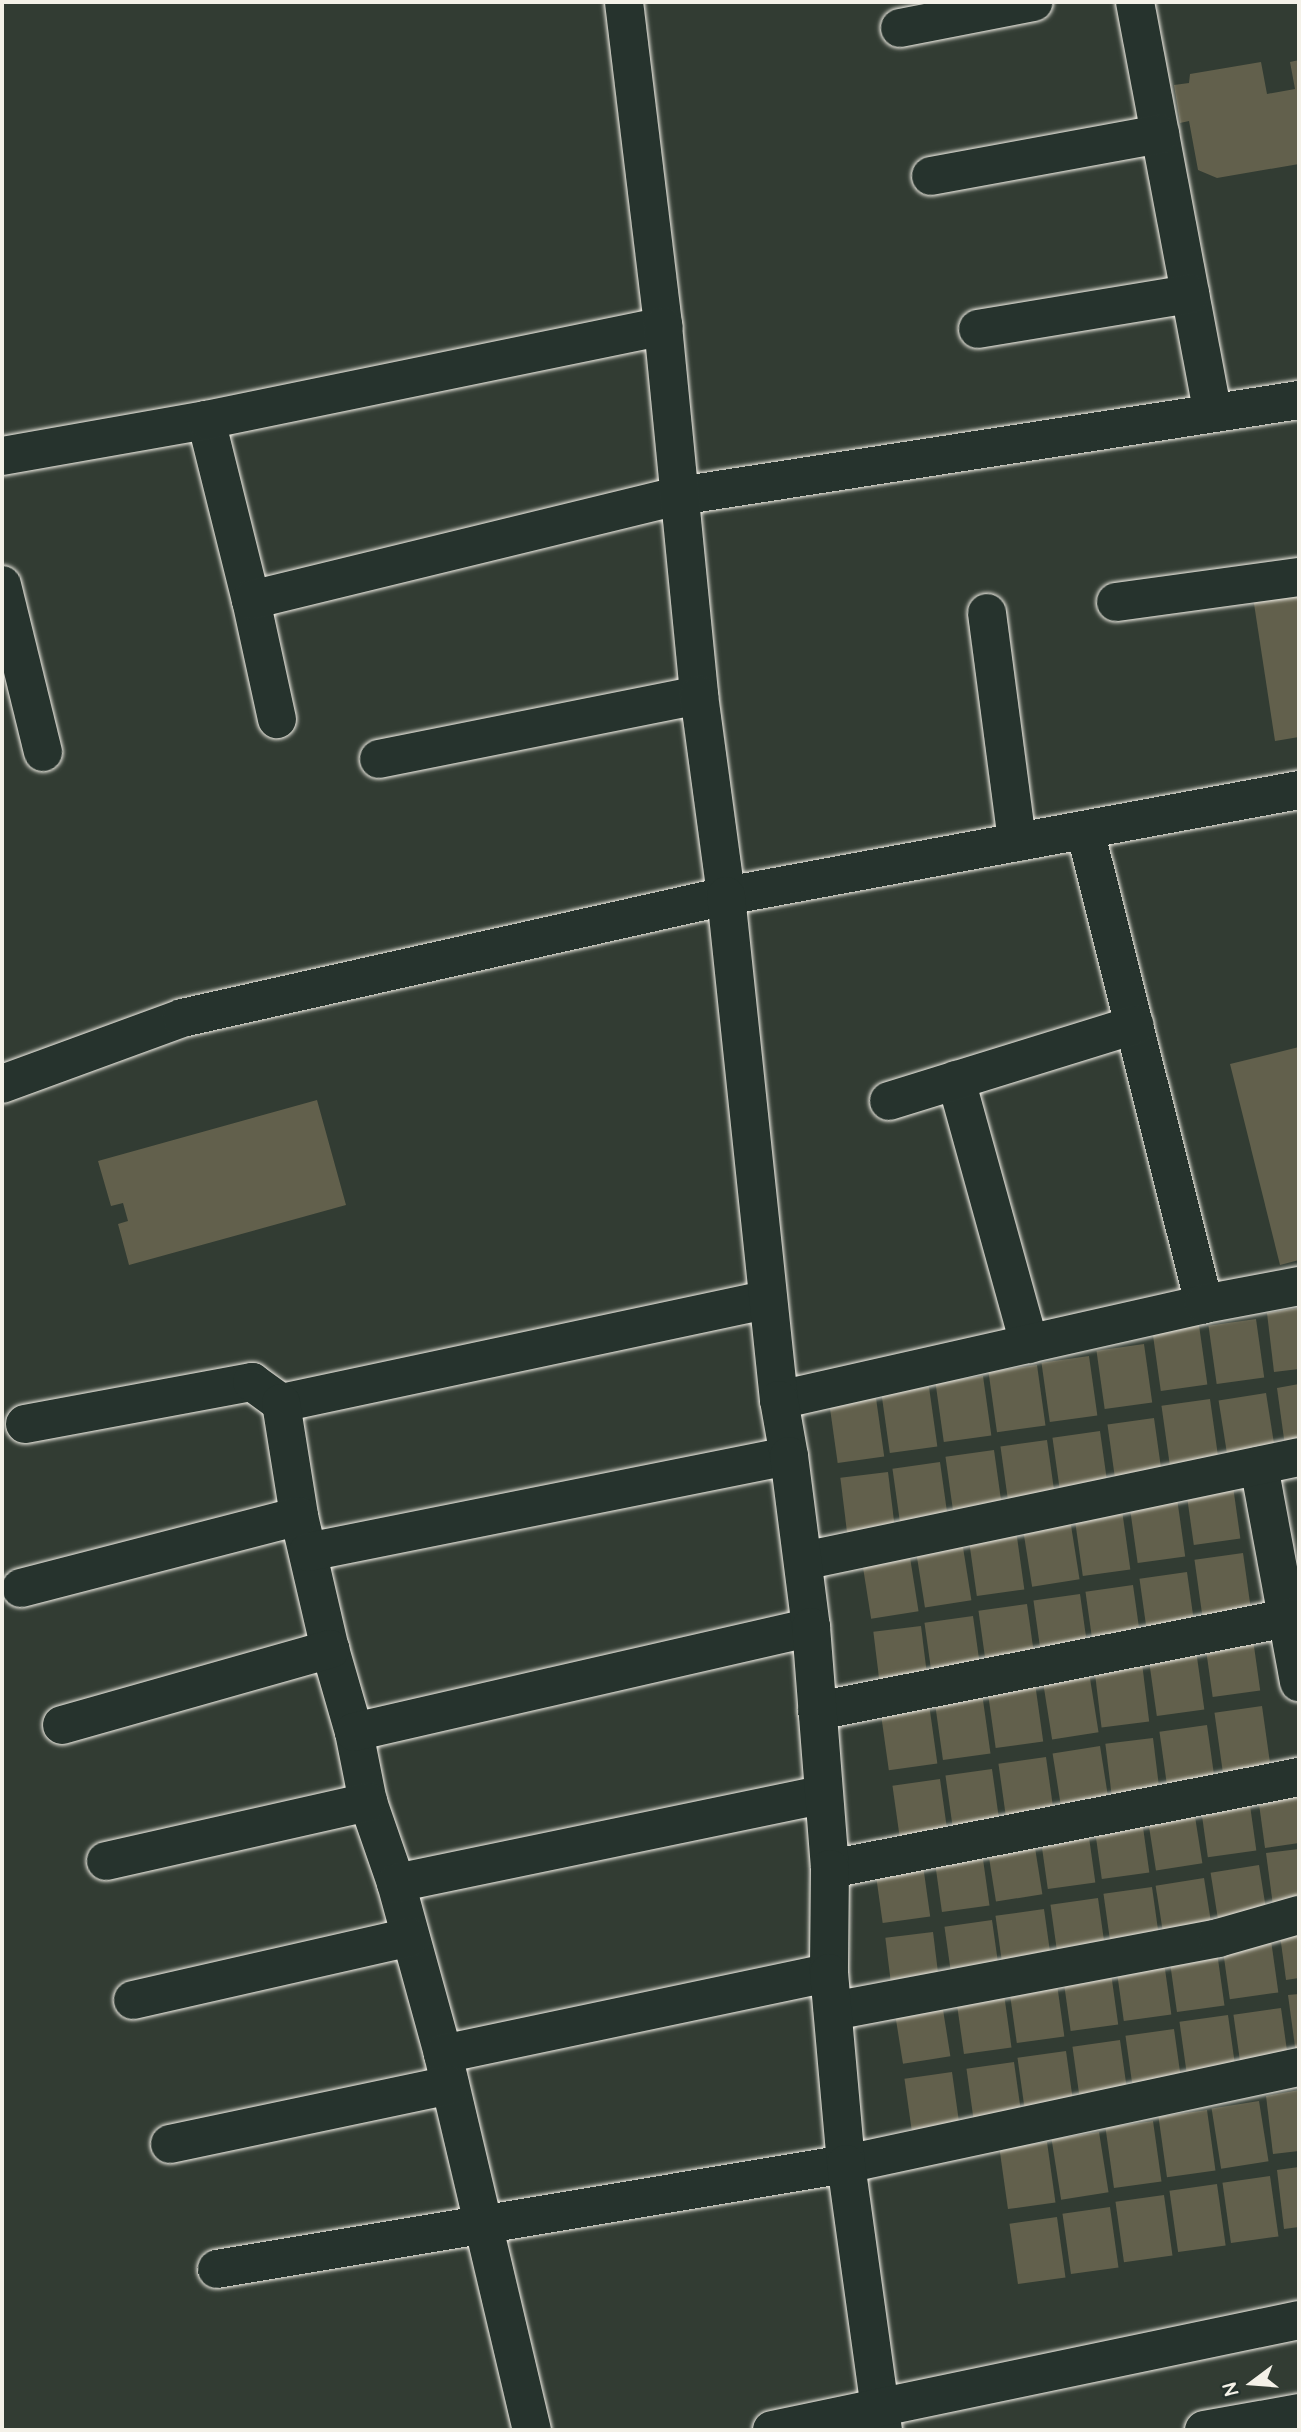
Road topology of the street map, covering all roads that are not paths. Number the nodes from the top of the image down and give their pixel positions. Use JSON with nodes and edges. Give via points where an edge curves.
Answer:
{"nodes":[{"id":1,"x":624,"y":2,"type":"edge"},
{"id":2,"x":1034,"y":2,"type":"edge"},
{"id":3,"x":1135,"y":2,"type":"edge"},
{"id":4,"x":900,"y":28,"type":"dead end"},
{"id":5,"x":1160,"y":134,"type":"junction"},
{"id":6,"x":931,"y":176,"type":"dead end"},
{"id":7,"x":1190,"y":295,"type":"junction"},
{"id":8,"x":663,"y":326,"type":"junction"},
{"id":9,"x":978,"y":329,"type":"dead end"},
{"id":10,"x":1299,"y":400,"type":"edge"},
{"id":11,"x":1213,"y":413,"type":"junction"},
{"id":12,"x":206,"y":420,"type":"junction"},
{"id":13,"x":2,"y":456,"type":"edge"},
{"id":14,"x":679,"y":496,"type":"junction"},
{"id":15,"x":1299,"y":577,"type":"edge"},
{"id":16,"x":2,"y":585,"type":"edge"},
{"id":17,"x":251,"y":600,"type":"junction"},
{"id":18,"x":1116,"y":602,"type":"dead end"},
{"id":19,"x":987,"y":613,"type":"dead end"},
{"id":20,"x":699,"y":695,"type":"junction"},
{"id":21,"x":276,"y":719,"type":"dead end"},
{"id":22,"x":43,"y":752,"type":"dead end"},
{"id":23,"x":380,"y":759,"type":"dead end"},
{"id":24,"x":1299,"y":790,"type":"edge"},
{"id":25,"x":1085,"y":830,"type":"junction"},
{"id":26,"x":1017,"y":842,"type":"junction"},
{"id":27,"x":726,"y":896,"type":"junction"},
{"id":28,"x":1134,"y":1025,"type":"junction"},
{"id":29,"x":956,"y":1080,"type":"junction"},
{"id":30,"x":2,"y":1084,"type":"edge"},
{"id":31,"x":889,"y":1101,"type":"dead end"},
{"id":32,"x":1299,"y":1286,"type":"edge"},
{"id":33,"x":767,"y":1300,"type":"junction"},
{"id":34,"x":1204,"y":1304,"type":"junction"},
{"id":35,"x":1029,"y":1344,"type":"junction"},
{"id":36,"x":779,"y":1400,"type":"junction"},
{"id":37,"x":281,"y":1403,"type":"junction"},
{"id":38,"x":25,"y":1424,"type":"dead end"},
{"id":39,"x":789,"y":1456,"type":"junction"},
{"id":40,"x":1299,"y":1457,"type":"edge"},
{"id":41,"x":1259,"y":1466,"type":"junction"},
{"id":42,"x":303,"y":1534,"type":"junction"},
{"id":43,"x":803,"y":1561,"type":"junction"},
{"id":44,"x":21,"y":1588,"type":"dead end"},
{"id":45,"x":1287,"y":1618,"type":"junction"},
{"id":46,"x":811,"y":1627,"type":"junction"},
{"id":47,"x":330,"y":1649,"type":"junction"},
{"id":48,"x":1299,"y":1682,"type":"edge"},
{"id":49,"x":817,"y":1711,"type":"junction"},
{"id":50,"x":62,"y":1725,"type":"dead end"},
{"id":51,"x":354,"y":1732,"type":"junction"},
{"id":52,"x":1299,"y":1777,"type":"edge"},
{"id":53,"x":822,"y":1795,"type":"junction"},
{"id":54,"x":368,"y":1802,"type":"junction"},
{"id":55,"x":106,"y":1861,"type":"dead end"},
{"id":56,"x":830,"y":1869,"type":"junction"},
{"id":57,"x":396,"y":1883,"type":"junction"},
{"id":58,"x":1299,"y":1915,"type":"edge"},
{"id":59,"x":410,"y":1937,"type":"junction"},
{"id":60,"x":829,"y":1973,"type":"junction"},
{"id":61,"x":133,"y":2000,"type":"dead end"},
{"id":62,"x":833,"y":2011,"type":"junction"},
{"id":63,"x":1299,"y":2067,"type":"edge"},
{"id":64,"x":447,"y":2070,"type":"junction"},
{"id":65,"x":170,"y":2144,"type":"dead end"},
{"id":66,"x":846,"y":2164,"type":"junction"},
{"id":67,"x":482,"y":2226,"type":"junction"},
{"id":68,"x":217,"y":2269,"type":"dead end"},
{"id":69,"x":1299,"y":2320,"type":"edge"},
{"id":70,"x":1299,"y":2413,"type":"edge"},
{"id":71,"x":880,"y":2418,"type":"edge"},
{"id":72,"x":532,"y":2430,"type":"edge"},
{"id":73,"x":772,"y":2430,"type":"edge"},
{"id":74,"x":1204,"y":2430,"type":"edge"}],
"edges":[{"from":1,"to":8,"type":"street"},
{"from":2,"to":4,"type":"street"},
{"from":3,"to":5,"type":"street"},
{"from":5,"to":6,"type":"street"},
{"from":5,"to":7,"type":"street"},
{"from":7,"to":9,"type":"street"},
{"from":7,"to":11,"type":"street"},
{"from":8,"to":12,"type":"street"},
{"from":8,"to":14,"type":"street"},
{"from":10,"to":11,"type":"street"},
{"from":11,"to":14,"type":"street"},
{"from":12,"to":13,"type":"street"},
{"from":12,"to":17,"type":"street"},
{"from":14,"to":17,"type":"street"},
{"from":14,"to":20,"type":"street"},
{"from":15,"to":18,"type":"street"},
{"from":16,"to":22,"type":"street"},
{"from":17,"to":21,"type":"street"},
{"from":19,"to":26,"type":"street"},
{"from":20,"to":23,"type":"street"},
{"from":20,"to":27,"type":"street"},
{"from":24,"to":25,"type":"street"},
{"from":25,"to":26,"type":"street"},
{"from":25,"to":28,"type":"street"},
{"from":26,"to":27,"type":"street"},
{"from":27,"to":30,"type":"street","via":[[182,1018]]},
{"from":27,"to":33,"type":"street"},
{"from":28,"to":29,"type":"street"},
{"from":28,"to":34,"type":"street"},
{"from":29,"to":31,"type":"street"},
{"from":29,"to":35,"type":"street"},
{"from":32,"to":34,"type":"street"},
{"from":33,"to":36,"type":"street"},
{"from":33,"to":37,"type":"street"},
{"from":34,"to":35,"type":"street"},
{"from":35,"to":36,"type":"street"},
{"from":36,"to":39,"type":"street"},
{"from":37,"to":38,"type":"street","via":[[251,1382]]},
{"from":37,"to":42,"type":"street"},
{"from":39,"to":42,"type":"street"},
{"from":39,"to":43,"type":"street"},
{"from":40,"to":41,"type":"street"},
{"from":41,"to":43,"type":"street"},
{"from":41,"to":45,"type":"street"},
{"from":42,"to":44,"type":"street"},
{"from":42,"to":47,"type":"street"},
{"from":43,"to":46,"type":"street"},
{"from":45,"to":48,"type":"street"},
{"from":45,"to":49,"type":"street"},
{"from":46,"to":49,"type":"street"},
{"from":46,"to":51,"type":"street"},
{"from":47,"to":50,"type":"street"},
{"from":47,"to":51,"type":"street"},
{"from":49,"to":53,"type":"street"},
{"from":51,"to":54,"type":"street"},
{"from":52,"to":56,"type":"street"},
{"from":53,"to":56,"type":"street"},
{"from":53,"to":57,"type":"street"},
{"from":54,"to":55,"type":"street"},
{"from":54,"to":57,"type":"street"},
{"from":56,"to":60,"type":"street"},
{"from":57,"to":59,"type":"street"},
{"from":58,"to":62,"type":"street","via":[[1218,1938]]},
{"from":59,"to":61,"type":"street"},
{"from":59,"to":64,"type":"street"},
{"from":60,"to":62,"type":"street"},
{"from":60,"to":64,"type":"street"},
{"from":62,"to":66,"type":"street"},
{"from":63,"to":66,"type":"street"},
{"from":64,"to":65,"type":"street"},
{"from":64,"to":67,"type":"street"},
{"from":66,"to":67,"type":"street"},
{"from":66,"to":71,"type":"street"},
{"from":67,"to":68,"type":"street"},
{"from":67,"to":72,"type":"street"},
{"from":69,"to":71,"type":"street"},
{"from":70,"to":74,"type":"street"},
{"from":71,"to":73,"type":"street"}]}
